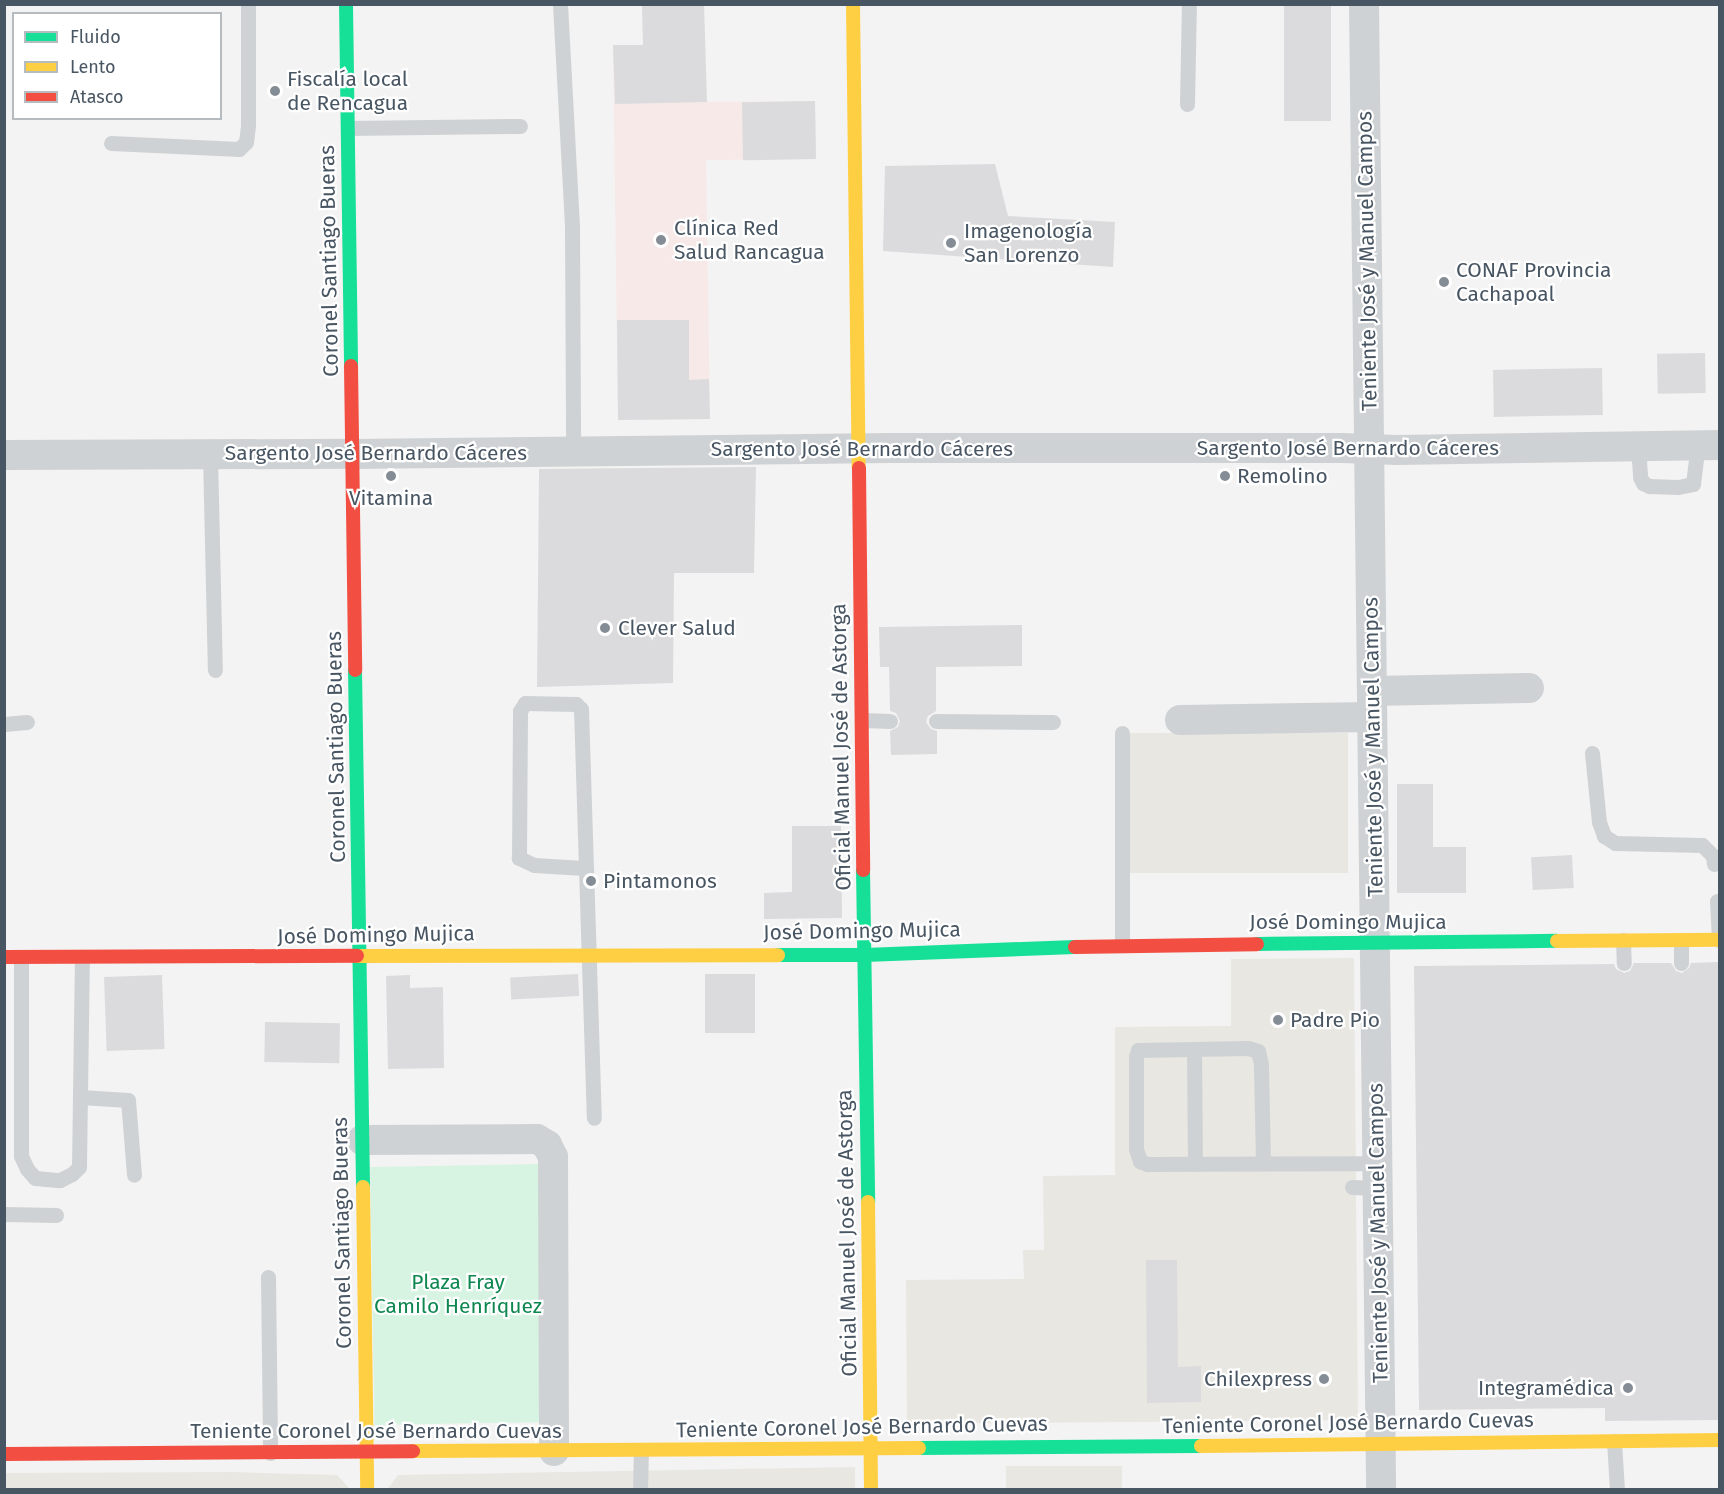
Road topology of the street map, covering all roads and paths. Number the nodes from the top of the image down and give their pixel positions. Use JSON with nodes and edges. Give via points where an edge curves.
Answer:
{"nodes":[{"id":1,"x":248,"y":4,"type":"edge"},
{"id":2,"x":346,"y":4,"type":"edge"},
{"id":3,"x":560,"y":4,"type":"edge"},
{"id":4,"x":853,"y":4,"type":"edge"},
{"id":5,"x":1189,"y":4,"type":"edge"},
{"id":6,"x":1364,"y":4,"type":"edge"},
{"id":7,"x":1187,"y":104,"type":"dead end"},
{"id":8,"x":520,"y":126,"type":"dead end"},
{"id":9,"x":348,"y":128,"type":"junction"},
{"id":10,"x":111,"y":143,"type":"dead end"},
{"id":11,"x":1709,"y":445,"type":"edge"},
{"id":12,"x":1638,"y":446,"type":"junction"},
{"id":13,"x":858,"y":449,"type":"junction"},
{"id":14,"x":1369,"y":449,"type":"junction"},
{"id":15,"x":573,"y":452,"type":"junction"},
{"id":16,"x":353,"y":454,"type":"junction"},
{"id":17,"x":4,"y":455,"type":"edge"},
{"id":18,"x":210,"y":455,"type":"junction"},
{"id":19,"x":215,"y":670,"type":"dead end"},
{"id":20,"x":1529,"y":688,"type":"dead end"},
{"id":21,"x":1372,"y":704,"type":"junction"},
{"id":22,"x":862,"y":720,"type":"junction"},
{"id":23,"x":1180,"y":720,"type":"dead end"},
{"id":24,"x":890,"y":721,"type":"dead end"},
{"id":25,"x":936,"y":721,"type":"dead end"},
{"id":26,"x":27,"y":722,"type":"dead end"},
{"id":27,"x":1053,"y":722,"type":"dead end"},
{"id":28,"x":4,"y":724,"type":"edge"},
{"id":29,"x":1122,"y":733,"type":"dead end"},
{"id":30,"x":1592,"y":753,"type":"dead end"},
{"id":31,"x":1714,"y":864,"type":"dead end"},
{"id":32,"x":585,"y":867,"type":"junction"},
{"id":33,"x":1717,"y":901,"type":"dead end"},
{"id":34,"x":1623,"y":940,"type":"junction"},
{"id":35,"x":1681,"y":940,"type":"junction"},
{"id":36,"x":1719,"y":940,"type":"edge"},
{"id":37,"x":1375,"y":943,"type":"junction"},
{"id":38,"x":1122,"y":945,"type":"junction"},
{"id":39,"x":589,"y":955,"type":"junction"},
{"id":40,"x":865,"y":955,"type":"junction"},
{"id":41,"x":4,"y":957,"type":"edge"},
{"id":42,"x":21,"y":957,"type":"junction"},
{"id":43,"x":82,"y":957,"type":"junction"},
{"id":44,"x":360,"y":957,"type":"junction"},
{"id":45,"x":1623,"y":963,"type":"dead end"},
{"id":46,"x":1681,"y":963,"type":"dead end"},
{"id":47,"x":1194,"y":1049,"type":"junction"},
{"id":48,"x":80,"y":1097,"type":"junction"},
{"id":49,"x":594,"y":1118,"type":"dead end"},
{"id":50,"x":362,"y":1140,"type":"junction"},
{"id":51,"x":1263,"y":1162,"type":"junction"},
{"id":52,"x":1196,"y":1164,"type":"junction"},
{"id":53,"x":134,"y":1175,"type":"dead end"},
{"id":54,"x":1369,"y":1179,"type":"junction"},
{"id":55,"x":4,"y":1214,"type":"edge"},
{"id":56,"x":56,"y":1215,"type":"dead end"},
{"id":57,"x":268,"y":1277,"type":"dead end"},
{"id":58,"x":1719,"y":1440,"type":"edge"},
{"id":59,"x":1614,"y":1441,"type":"junction"},
{"id":60,"x":1380,"y":1445,"type":"junction"},
{"id":61,"x":871,"y":1449,"type":"junction"},
{"id":62,"x":641,"y":1450,"type":"junction"},
{"id":63,"x":554,"y":1451,"type":"junction"},
{"id":64,"x":367,"y":1452,"type":"junction"},
{"id":65,"x":270,"y":1453,"type":"junction"},
{"id":66,"x":4,"y":1454,"type":"edge"},
{"id":67,"x":367,"y":1490,"type":"edge"},
{"id":68,"x":640,"y":1490,"type":"edge"},
{"id":69,"x":871,"y":1490,"type":"edge"},
{"id":70,"x":1381,"y":1490,"type":"edge"},
{"id":71,"x":1617,"y":1490,"type":"edge"}],
"edges":[{"from":1,"to":10,"type":"lane","via":[[246,142],[239,149]]},
{"from":2,"to":9,"type":"street","name":"Coronel Santiago Bueras"},
{"from":3,"to":15,"type":"lane","via":[[572,229]]},
{"from":4,"to":13,"type":"street","name":"Oficial Manuel José de Astorga"},
{"from":5,"to":7,"type":"lane"},
{"from":6,"to":14,"type":"street","name":"Teniente José y Manuel Campos"},
{"from":8,"to":9,"type":"lane"},
{"from":9,"to":16,"type":"street","name":"Coronel Santiago Bueras"},
{"from":11,"to":12,"type":"street","name":"Sargento José Bernardo Cáceres"},
{"from":11,"to":12,"type":"lane","via":[[1693,484],[1678,487],[1643,483]]},
{"from":12,"to":14,"type":"street","name":"Sargento José Bernardo Cáceres"},
{"from":13,"to":14,"type":"street","name":"Sargento José Bernardo Cáceres"},
{"from":13,"to":15,"type":"street","name":"Sargento José Bernardo Cáceres"},
{"from":13,"to":22,"type":"street","name":"Oficial Manuel José de Astorga"},
{"from":14,"to":21,"type":"street","name":"Teniente José y Manuel Campos"},
{"from":15,"to":16,"type":"street","name":"Sargento José Bernardo Cáceres"},
{"from":16,"to":18,"type":"street","name":"Sargento José Bernardo Cáceres"},
{"from":16,"to":44,"type":"street","name":"Coronel Santiago Bueras"},
{"from":17,"to":18,"type":"street","name":"Sargento José Bernardo Cáceres"},
{"from":18,"to":19,"type":"lane"},
{"from":20,"to":21,"type":"street"},
{"from":21,"to":23,"type":"street"},
{"from":21,"to":37,"type":"street","name":"Teniente José y Manuel Campos"},
{"from":22,"to":24,"type":"lane"},
{"from":22,"to":40,"type":"street","name":"Oficial Manuel José de Astorga"},
{"from":25,"to":27,"type":"lane"},
{"from":26,"to":28,"type":"lane"},
{"from":29,"to":38,"type":"lane"},
{"from":30,"to":31,"type":"lane","via":[[1604,836],[1615,843],[1702,845],[1713,856]]},
{"from":32,"to":32,"type":"lane","via":[[534,865],[519,858],[520,711],[525,703],[576,704],[580,708]]},
{"from":32,"to":39,"type":"lane"},
{"from":33,"to":36,"type":"lane"},
{"from":34,"to":35,"type":"street","name":"José Domingo Mujica"},
{"from":34,"to":37,"type":"street","name":"José Domingo Mujica"},
{"from":34,"to":45,"type":"lane"},
{"from":35,"to":36,"type":"street","name":"José Domingo Mujica"},
{"from":35,"to":46,"type":"lane"},
{"from":37,"to":38,"type":"street","name":"José Domingo Mujica"},
{"from":37,"to":54,"type":"street","name":"Teniente José y Manuel Campos"},
{"from":38,"to":40,"type":"street","name":"José Domingo Mujica"},
{"from":39,"to":40,"type":"street","name":"José Domingo Mujica"},
{"from":39,"to":44,"type":"street","name":"José Domingo Mujica"},
{"from":39,"to":49,"type":"lane"},
{"from":40,"to":61,"type":"street","name":"Oficial Manuel José de Astorga"},
{"from":41,"to":42,"type":"street","name":"José Domingo Mujica"},
{"from":42,"to":43,"type":"street","name":"José Domingo Mujica"},
{"from":42,"to":48,"type":"lane","via":[[21,1156],[35,1178],[60,1180],[79,1167]]},
{"from":43,"to":44,"type":"street","name":"José Domingo Mujica"},
{"from":43,"to":48,"type":"lane"},
{"from":44,"to":50,"type":"street","name":"Coronel Santiago Bueras"},
{"from":47,"to":51,"type":"lane","via":[[1258,1051]]},
{"from":47,"to":52,"type":"lane"},
{"from":47,"to":52,"type":"lane","via":[[1138,1050],[1136,1149],[1140,1161],[1147,1164]]},
{"from":48,"to":53,"type":"lane","via":[[128,1100]]},
{"from":50,"to":63,"type":"street","via":[[537,1139],[548,1145],[553,1157]]},
{"from":50,"to":64,"type":"street","name":"Coronel Santiago Bueras"},
{"from":51,"to":52,"type":"lane"},
{"from":51,"to":54,"type":"lane"},
{"from":54,"to":60,"type":"street","name":"Teniente José y Manuel Campos"},
{"from":55,"to":56,"type":"lane"},
{"from":57,"to":65,"type":"lane"},
{"from":58,"to":59,"type":"street","name":"Teniente Coronel José Bernardo Cuevas"},
{"from":59,"to":60,"type":"street","name":"Teniente Coronel José Bernardo Cuevas"},
{"from":59,"to":71,"type":"lane"},
{"from":60,"to":61,"type":"street","name":"Teniente Coronel José Bernardo Cuevas"},
{"from":60,"to":70,"type":"street","name":"Teniente José y Manuel Campos"},
{"from":61,"to":62,"type":"street","name":"Teniente Coronel José Bernardo Cuevas"},
{"from":61,"to":69,"type":"street","name":"Oficial Manuel José de Astorga"},
{"from":62,"to":63,"type":"street","name":"Teniente Coronel José Bernardo Cuevas"},
{"from":62,"to":68,"type":"lane"},
{"from":63,"to":64,"type":"street","name":"Teniente Coronel José Bernardo Cuevas"},
{"from":64,"to":65,"type":"street","name":"Teniente Coronel José Bernardo Cuevas"},
{"from":64,"to":67,"type":"street","name":"Coronel Santiago Bueras"},
{"from":65,"to":66,"type":"street","name":"Teniente Coronel José Bernardo Cuevas"}]}
